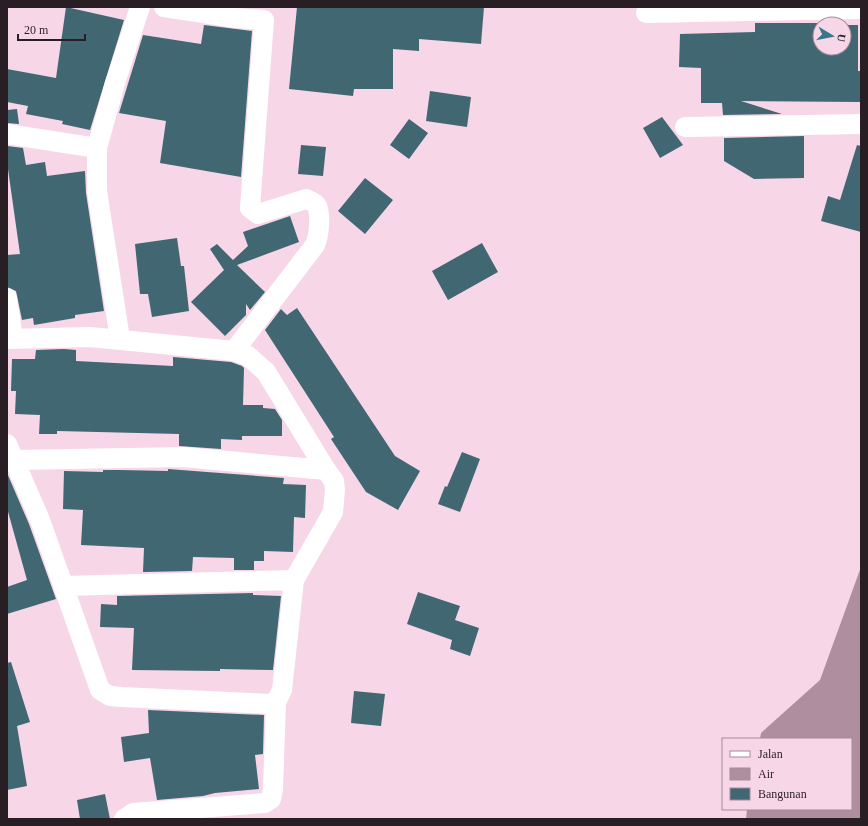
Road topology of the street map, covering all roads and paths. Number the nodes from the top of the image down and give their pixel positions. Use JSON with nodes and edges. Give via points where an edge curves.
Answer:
{"nodes":[{"id":1,"x":140,"y":7,"type":"edge"},
{"id":2,"x":164,"y":7,"type":"edge"},
{"id":3,"x":861,"y":9,"type":"edge"},
{"id":4,"x":646,"y":13,"type":"dead end"},
{"id":5,"x":264,"y":14,"type":"edge"},
{"id":6,"x":861,"y":124,"type":"edge"},
{"id":7,"x":684,"y":127,"type":"dead end"},
{"id":8,"x":7,"y":134,"type":"edge"},
{"id":9,"x":97,"y":148,"type":"junction"},
{"id":10,"x":7,"y":298,"type":"edge"},
{"id":11,"x":10,"y":339,"type":"edge"},
{"id":12,"x":120,"y":339,"type":"junction"},
{"id":13,"x":234,"y":351,"type":"junction"},
{"id":14,"x":10,"y":452,"type":"edge"},
{"id":15,"x":326,"y":470,"type":"junction"},
{"id":16,"x":294,"y":580,"type":"junction"},
{"id":17,"x":62,"y":586,"type":"junction"},
{"id":18,"x":276,"y":702,"type":"junction"},
{"id":19,"x":124,"y":819,"type":"edge"}],
"edges":[{"from":1,"to":9,"type":"street"},
{"from":2,"to":5,"type":"street","via":[[236,18]]},
{"from":3,"to":4,"type":"street"},
{"from":5,"to":13,"type":"street","via":[[250,208],[258,214],[306,199],[317,206],[319,235],[315,245]]},
{"from":6,"to":7,"type":"street"},
{"from":8,"to":9,"type":"street"},
{"from":9,"to":12,"type":"street","via":[[97,191]]},
{"from":10,"to":11,"type":"street"},
{"from":11,"to":12,"type":"street"},
{"from":12,"to":13,"type":"street"},
{"from":13,"to":15,"type":"street","via":[[248,356],[266,372]]},
{"from":14,"to":15,"type":"street","via":[[183,457]]},
{"from":14,"to":17,"type":"street","via":[[40,520]]},
{"from":15,"to":16,"type":"street","via":[[334,481],[336,490],[333,512]]},
{"from":16,"to":17,"type":"street"},
{"from":16,"to":18,"type":"street","via":[[282,690]]},
{"from":17,"to":18,"type":"street","via":[[100,690],[110,696],[271,704]]},
{"from":18,"to":19,"type":"street","via":[[274,789],[271,799],[264,803],[133,813]]}]}
